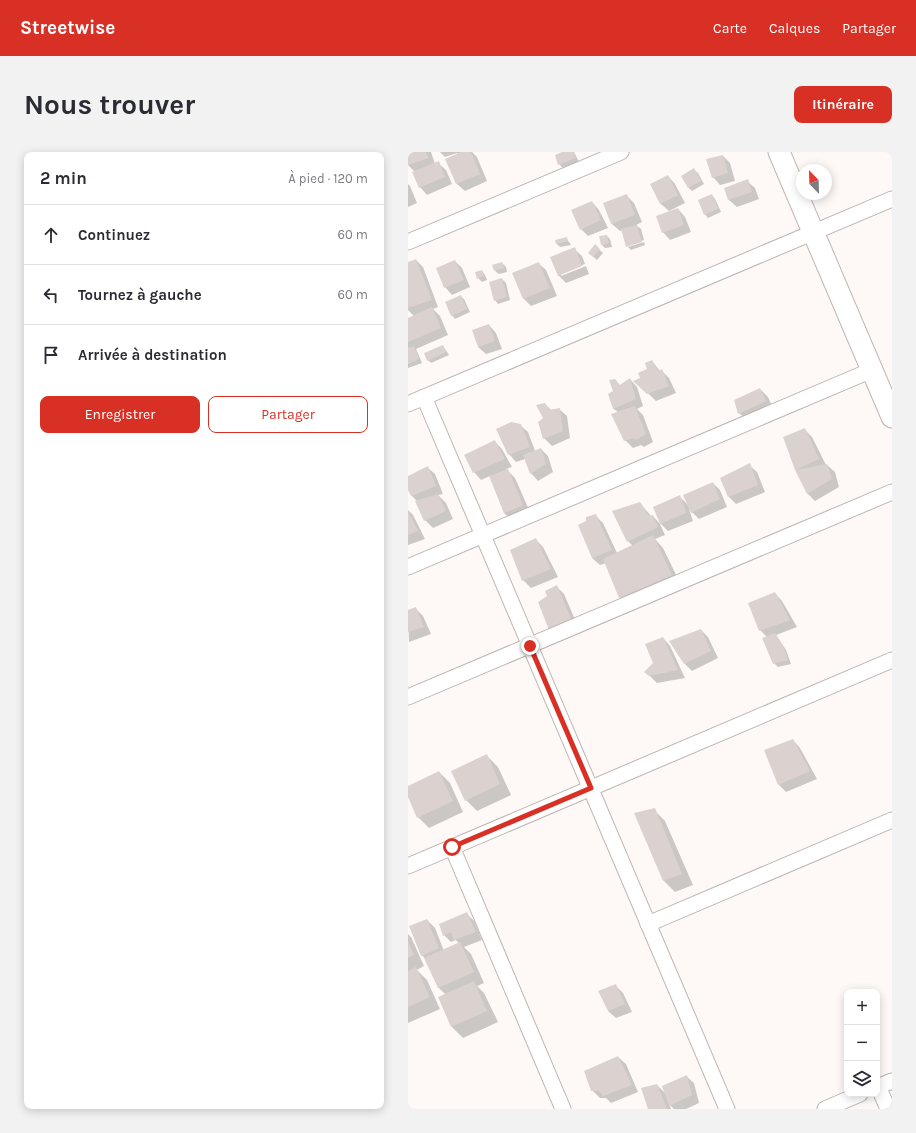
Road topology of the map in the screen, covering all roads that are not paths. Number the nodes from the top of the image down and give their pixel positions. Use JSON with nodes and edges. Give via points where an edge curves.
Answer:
{"nodes":[{"id":1,"x":621,"y":152,"type":"edge"},
{"id":2,"x":779,"y":152,"type":"edge"},
{"id":3,"x":892,"y":199,"type":"edge"},
{"id":4,"x":813,"y":232,"type":"junction"},
{"id":5,"x":408,"y":242,"type":"edge"},
{"id":6,"x":872,"y":370,"type":"junction"},
{"id":7,"x":424,"y":397,"type":"junction"},
{"id":8,"x":408,"y":404,"type":"edge"},
{"id":9,"x":892,"y":417,"type":"edge"},
{"id":10,"x":892,"y":492,"type":"edge"},
{"id":11,"x":483,"y":535,"type":"junction"},
{"id":12,"x":408,"y":567,"type":"edge"},
{"id":13,"x":530,"y":646,"type":"junction"},
{"id":14,"x":892,"y":660,"type":"edge"},
{"id":15,"x":408,"y":698,"type":"edge"},
{"id":16,"x":591,"y":788,"type":"junction"},
{"id":17,"x":892,"y":820,"type":"edge"},
{"id":18,"x":452,"y":847,"type":"junction"},
{"id":19,"x":408,"y":866,"type":"edge"},
{"id":20,"x":648,"y":924,"type":"junction"},
{"id":21,"x":882,"y":1085,"type":"edge"},
{"id":22,"x":853,"y":1097,"type":"edge"},
{"id":23,"x":563,"y":1109,"type":"edge"},
{"id":24,"x":727,"y":1109,"type":"edge"},
{"id":25,"x":825,"y":1109,"type":"edge"},
{"id":26,"x":888,"y":1109,"type":"edge"}],
"edges":[{"from":1,"to":5,"type":"street"},
{"from":2,"to":4,"type":"street"},
{"from":3,"to":4,"type":"street"},
{"from":4,"to":6,"type":"street"},
{"from":4,"to":7,"type":"street"},
{"from":6,"to":9,"type":"street"},
{"from":6,"to":11,"type":"street"},
{"from":7,"to":8,"type":"street"},
{"from":7,"to":11,"type":"street"},
{"from":10,"to":13,"type":"street"},
{"from":11,"to":12,"type":"street"},
{"from":11,"to":13,"type":"street"},
{"from":13,"to":15,"type":"street"},
{"from":13,"to":16,"type":"street"},
{"from":14,"to":16,"type":"street"},
{"from":16,"to":18,"type":"street"},
{"from":16,"to":20,"type":"street"},
{"from":17,"to":20,"type":"street"},
{"from":18,"to":19,"type":"street"},
{"from":18,"to":23,"type":"street"},
{"from":20,"to":24,"type":"street"},
{"from":21,"to":26,"type":"street"},
{"from":22,"to":25,"type":"street"}]}
